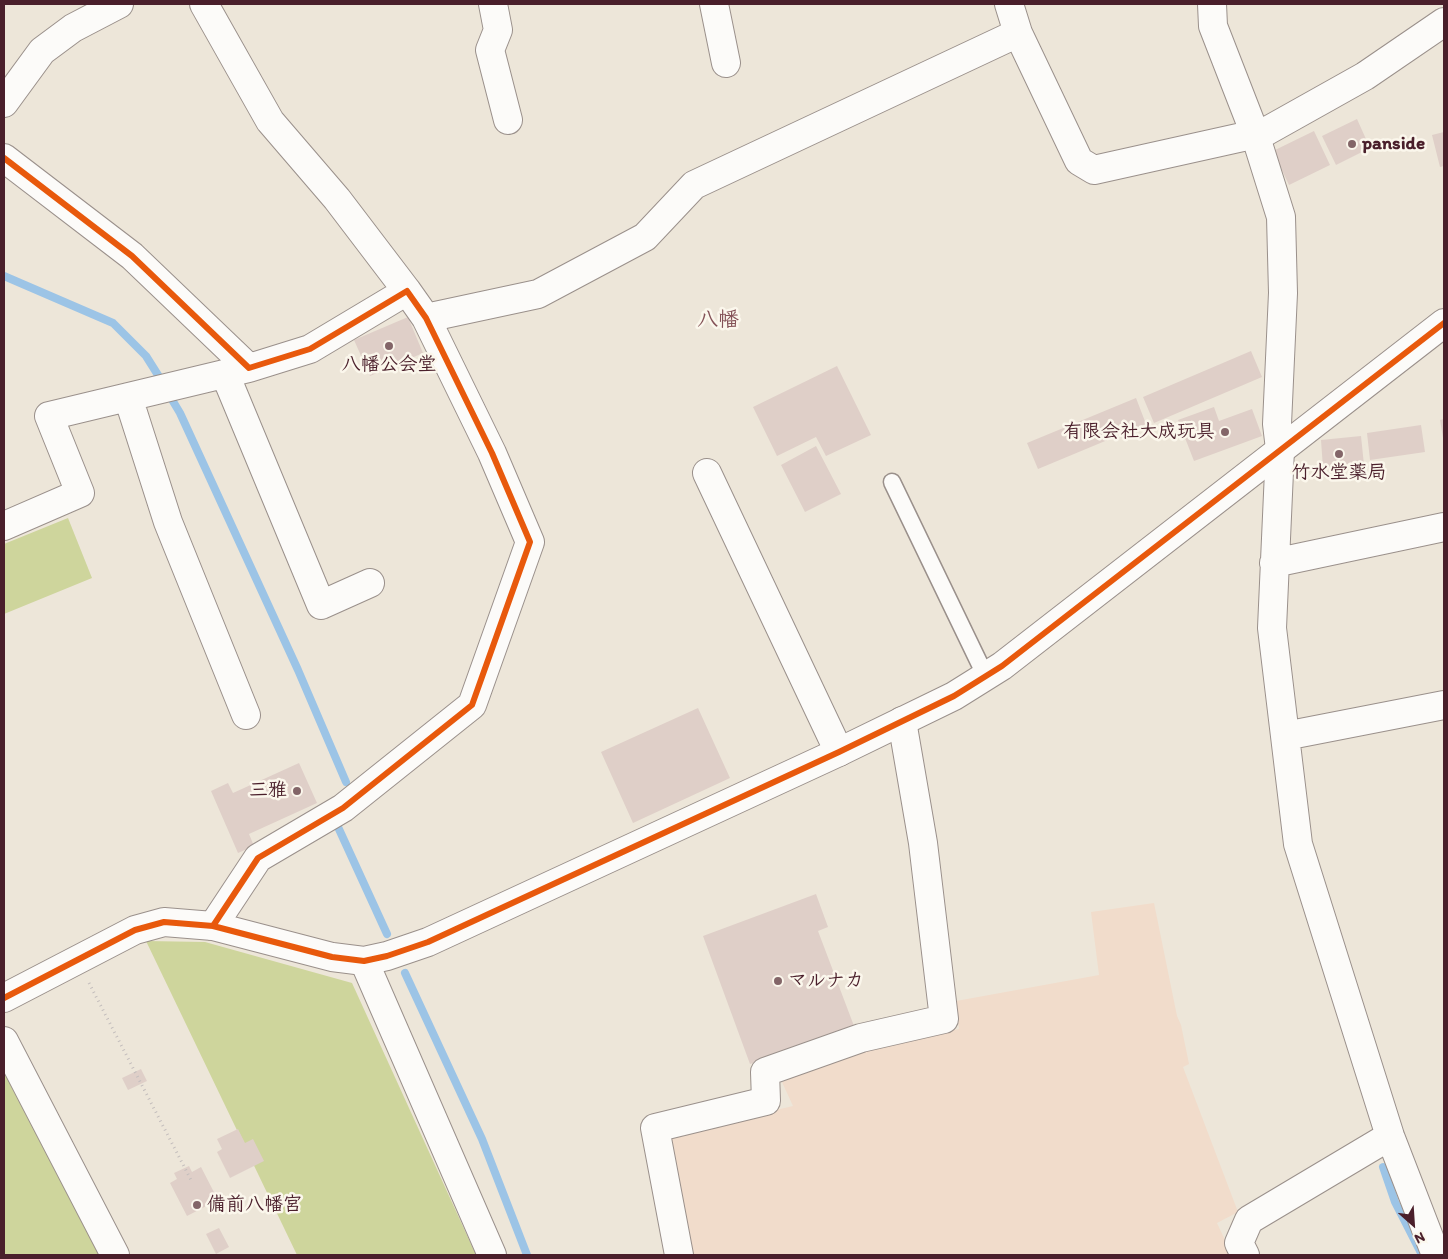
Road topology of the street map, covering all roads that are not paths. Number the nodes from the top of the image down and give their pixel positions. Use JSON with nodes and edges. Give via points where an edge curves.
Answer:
{"nodes":[{"id":1,"x":119,"y":4,"type":"edge"},
{"id":2,"x":204,"y":4,"type":"edge"},
{"id":3,"x":493,"y":4,"type":"edge"},
{"id":4,"x":714,"y":4,"type":"edge"},
{"id":5,"x":1009,"y":4,"type":"edge"},
{"id":6,"x":1212,"y":4,"type":"edge"},
{"id":7,"x":1444,"y":22,"type":"edge"},
{"id":8,"x":1018,"y":33,"type":"junction"},
{"id":9,"x":726,"y":63,"type":"dead end"},
{"id":10,"x":4,"y":102,"type":"edge"},
{"id":11,"x":508,"y":120,"type":"dead end"},
{"id":12,"x":1255,"y":134,"type":"junction"},
{"id":13,"x":4,"y":158,"type":"edge"},
{"id":14,"x":407,"y":291,"type":"junction"},
{"id":15,"x":426,"y":318,"type":"junction"},
{"id":16,"x":1444,"y":323,"type":"edge"},
{"id":17,"x":237,"y":371,"type":"junction"},
{"id":18,"x":128,"y":397,"type":"junction"},
{"id":19,"x":1280,"y":449,"type":"junction"},
{"id":20,"x":707,"y":473,"type":"dead end"},
{"id":21,"x":892,"y":482,"type":"dead end"},
{"id":22,"x":4,"y":526,"type":"edge"},
{"id":23,"x":1444,"y":526,"type":"edge"},
{"id":24,"x":1274,"y":563,"type":"junction"},
{"id":25,"x":370,"y":583,"type":"dead end"},
{"id":26,"x":986,"y":676,"type":"junction"},
{"id":27,"x":1444,"y":705,"type":"edge"},
{"id":28,"x":246,"y":715,"type":"dead end"},
{"id":29,"x":902,"y":721,"type":"junction"},
{"id":30,"x":1285,"y":736,"type":"junction"},
{"id":31,"x":838,"y":752,"type":"junction"},
{"id":32,"x":213,"y":926,"type":"junction"},
{"id":33,"x":364,"y":961,"type":"junction"},
{"id":34,"x":4,"y":998,"type":"edge"},
{"id":35,"x":4,"y":1041,"type":"edge"},
{"id":36,"x":1390,"y":1136,"type":"junction"},
{"id":37,"x":115,"y":1255,"type":"edge"},
{"id":38,"x":492,"y":1255,"type":"edge"},
{"id":39,"x":679,"y":1255,"type":"edge"},
{"id":40,"x":1245,"y":1255,"type":"edge"},
{"id":41,"x":1436,"y":1255,"type":"edge"}],
"edges":[{"from":1,"to":10,"type":"street","via":[[73,28],[42,51]]},
{"from":2,"to":14,"type":"street","via":[[270,121],[336,198]]},
{"from":3,"to":11,"type":"street","via":[[498,30],[490,50]]},
{"from":4,"to":9,"type":"street"},
{"from":5,"to":8,"type":"street"},
{"from":6,"to":12,"type":"street","via":[[1213,26]]},
{"from":7,"to":12,"type":"street","via":[[1366,76],[1265,132]]},
{"from":8,"to":12,"type":"street","via":[[1079,162],[1094,170]]},
{"from":8,"to":15,"type":"street","via":[[694,185],[645,237],[538,294]]},
{"from":12,"to":19,"type":"street","via":[[1281,217],[1283,293],[1277,424]]},
{"from":13,"to":17,"type":"street","via":[[132,256]]},
{"from":14,"to":15,"type":"street"},
{"from":14,"to":17,"type":"street","via":[[310,349]]},
{"from":15,"to":32,"type":"street","via":[[492,453],[530,542],[472,705],[343,808],[258,858]]},
{"from":16,"to":19,"type":"street"},
{"from":17,"to":18,"type":"street"},
{"from":17,"to":25,"type":"street","via":[[321,605]]},
{"from":18,"to":22,"type":"street","via":[[49,416],[80,493]]},
{"from":18,"to":28,"type":"street","via":[[168,522]]},
{"from":19,"to":24,"type":"street"},
{"from":19,"to":26,"type":"street"},
{"from":20,"to":31,"type":"street"},
{"from":21,"to":26,"type":"lane"},
{"from":23,"to":24,"type":"street"},
{"from":24,"to":30,"type":"street","via":[[1272,628]]},
{"from":26,"to":29,"type":"street","via":[[954,696]]},
{"from":27,"to":30,"type":"street"},
{"from":29,"to":31,"type":"street"},
{"from":29,"to":39,"type":"street","via":[[924,843],[944,1018],[861,1038],[765,1072],[766,1101],[655,1128]]},
{"from":30,"to":36,"type":"street","via":[[1298,844]]},
{"from":31,"to":33,"type":"street","via":[[428,942]]},
{"from":32,"to":33,"type":"street","via":[[332,957]]},
{"from":32,"to":34,"type":"street","via":[[164,922],[135,930]]},
{"from":33,"to":38,"type":"street"},
{"from":35,"to":37,"type":"street"},
{"from":36,"to":40,"type":"street","via":[[1249,1220],[1239,1243]]},
{"from":36,"to":41,"type":"street"}]}
